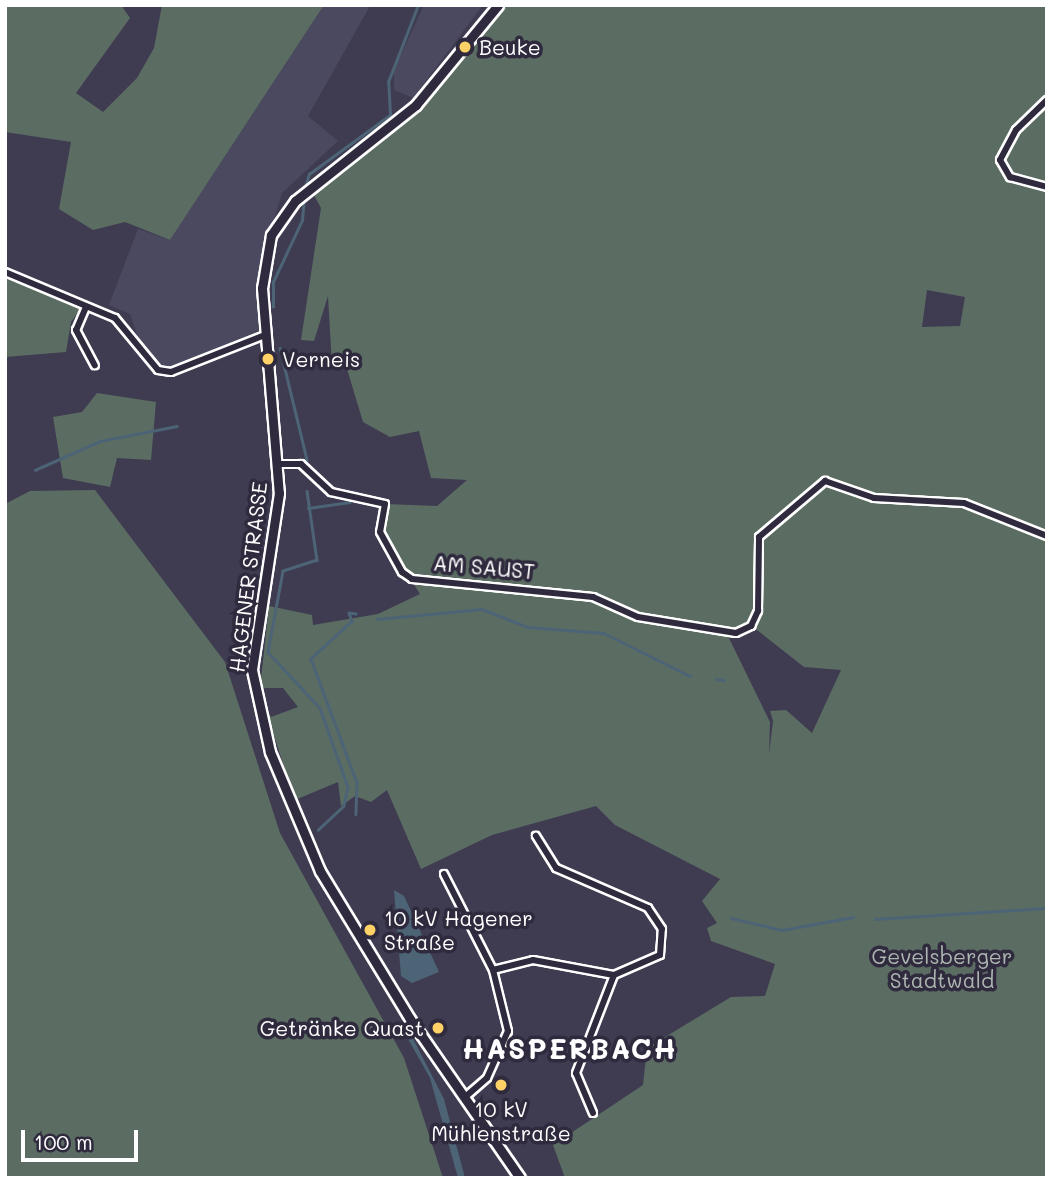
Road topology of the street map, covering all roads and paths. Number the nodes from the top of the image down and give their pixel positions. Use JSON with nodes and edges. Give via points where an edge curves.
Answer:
{"nodes":[{"id":1,"x":498,"y":5,"type":"edge"},
{"id":2,"x":1047,"y":100,"type":"edge"},
{"id":3,"x":1047,"y":187,"type":"edge"},
{"id":4,"x":5,"y":272,"type":"edge"},
{"id":5,"x":86,"y":307,"type":"junction"},
{"id":6,"x":265,"y":335,"type":"junction"},
{"id":7,"x":95,"y":365,"type":"dead end"},
{"id":8,"x":279,"y":464,"type":"junction"},
{"id":9,"x":1047,"y":536,"type":"edge"},
{"id":10,"x":536,"y":836,"type":"dead end"},
{"id":11,"x":443,"y":874,"type":"dead end"},
{"id":12,"x":493,"y":970,"type":"junction"},
{"id":13,"x":614,"y":975,"type":"junction"},
{"id":14,"x":466,"y":1096,"type":"junction"},
{"id":15,"x":593,"y":1114,"type":"dead end"},
{"id":16,"x":520,"y":1178,"type":"edge"}],
"edges":[{"from":1,"to":6,"type":"main road","name":"HAGENER STRASSE","via":[[416,105],[310,188],[278,220],[262,264]]},
{"from":2,"to":3,"type":"street","via":[[1016,130],[1000,160],[1010,177]]},
{"from":4,"to":5,"type":"street"},
{"from":5,"to":6,"type":"street","via":[[115,318],[148,364],[172,372]]},
{"from":5,"to":7,"type":"street","via":[[76,330]]},
{"from":6,"to":8,"type":"main road","name":"HAGENER STRASSE"},
{"from":8,"to":9,"type":"street","name":"AM SAUST","via":[[301,464],[331,492],[385,504],[380,532],[412,579],[593,597],[638,617],[736,633],[751,626],[758,611],[759,537],[825,481],[874,498],[976,506]]},
{"from":8,"to":14,"type":"main road","name":"HAGENER STRASSE","via":[[252,670],[258,717],[320,871],[406,1013]]},
{"from":10,"to":13,"type":"street","via":[[556,868],[629,895],[657,921],[664,937],[660,954]]},
{"from":11,"to":12,"type":"street"},
{"from":12,"to":13,"type":"street","via":[[533,960]]},
{"from":12,"to":14,"type":"street","via":[[508,1031],[487,1078]]},
{"from":13,"to":15,"type":"street","via":[[576,1073]]},
{"from":14,"to":16,"type":"main road","name":"HAGENER STRASSE"}]}
